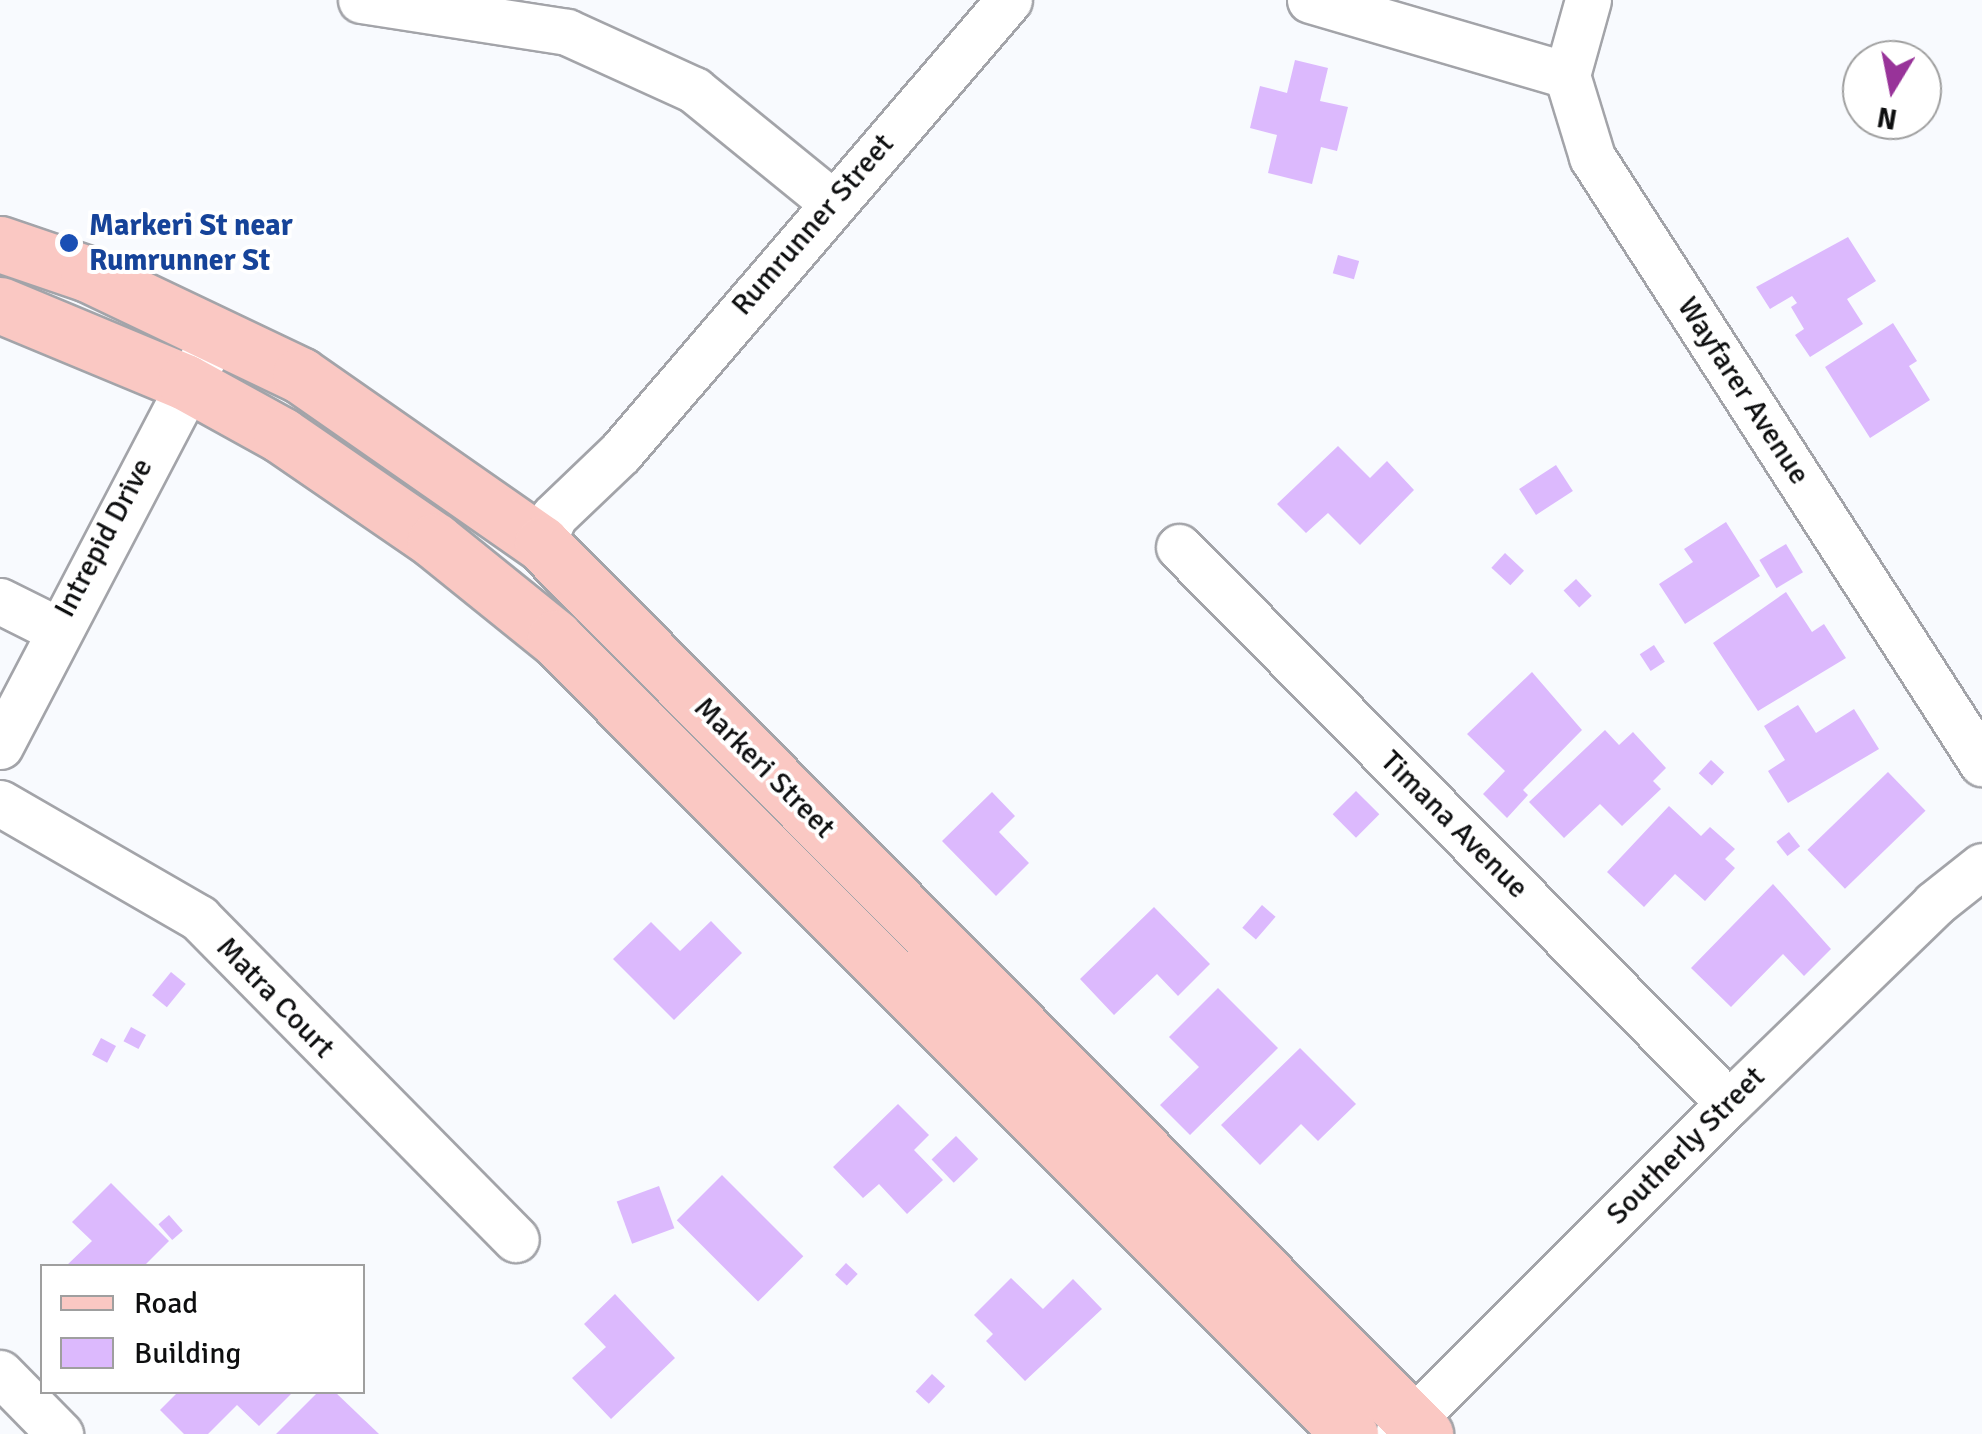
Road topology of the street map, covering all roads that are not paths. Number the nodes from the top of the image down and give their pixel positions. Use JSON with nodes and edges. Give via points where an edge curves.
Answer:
{"nodes":[{"id":1,"x":361,"y":0,"type":"edge"},
{"id":2,"x":1009,"y":0,"type":"edge"},
{"id":3,"x":1310,"y":0,"type":"edge"},
{"id":4,"x":1588,"y":0,"type":"edge"},
{"id":5,"x":1568,"y":74,"type":"junction"},
{"id":6,"x":832,"y":202,"type":"junction"},
{"id":7,"x":0,"y":244,"type":"edge"},
{"id":8,"x":0,"y":305,"type":"edge"},
{"id":9,"x":219,"y":336,"type":"junction"},
{"id":10,"x":185,"y":382,"type":"junction"},
{"id":11,"x":542,"y":544,"type":"junction"},
{"id":12,"x":1180,"y":546,"type":"dead end"},
{"id":13,"x":498,"y":591,"type":"junction"},
{"id":14,"x":0,"y":601,"type":"edge"},
{"id":15,"x":56,"y":629,"type":"junction"},
{"id":16,"x":0,"y":746,"type":"edge"},
{"id":17,"x":1982,"y":763,"type":"edge"},
{"id":18,"x":0,"y":803,"type":"edge"},
{"id":19,"x":1982,"y":866,"type":"edge"},
{"id":20,"x":1729,"y":1103,"type":"junction"},
{"id":21,"x":516,"y":1238,"type":"dead end"},
{"id":22,"x":0,"y":1373,"type":"edge"},
{"id":23,"x":1412,"y":1430,"type":"edge"},
{"id":24,"x":60,"y":1434,"type":"edge"},
{"id":25,"x":1350,"y":1434,"type":"edge"}],
"edges":[{"from":1,"to":6,"type":"street","via":[[568,32],[694,90]]},
{"from":2,"to":6,"type":"street","name":"Rumrunner Street"},
{"from":3,"to":5,"type":"street"},
{"from":4,"to":5,"type":"street"},
{"from":5,"to":17,"type":"street","name":"Wayfarer Avenue","via":[[1592,157]]},
{"from":6,"to":11,"type":"street","name":"Rumrunner Street","via":[[620,453],[554,516]]},
{"from":7,"to":9,"type":"main road","name":"Markeri Street","via":[[88,274]]},
{"from":8,"to":10,"type":"main road","name":"Markeri Street"},
{"from":9,"to":10,"type":"street","name":"Intrepid Drive"},
{"from":9,"to":11,"type":"main road","name":"Markeri Street","via":[[300,375]]},
{"from":10,"to":13,"type":"main road","name":"Markeri Street","via":[[281,435]]},
{"from":10,"to":15,"type":"street","name":"Intrepid Drive"},
{"from":11,"to":13,"type":"street","name":"Rumrunner Street"},
{"from":11,"to":23,"type":"main road","name":"Markeri Street"},
{"from":12,"to":20,"type":"street","name":"Timana Avenue"},
{"from":13,"to":25,"type":"main road","name":"Markeri Street","via":[[555,638]]},
{"from":14,"to":15,"type":"street"},
{"from":15,"to":16,"type":"street","name":"Intrepid Drive"},
{"from":18,"to":21,"type":"street","name":"Matra Court","via":[[198,918]]},
{"from":19,"to":20,"type":"street","name":"Southerly Street","via":[[1934,904]]},
{"from":20,"to":23,"type":"street","name":"Southerly Street"},
{"from":22,"to":24,"type":"street"}]}
